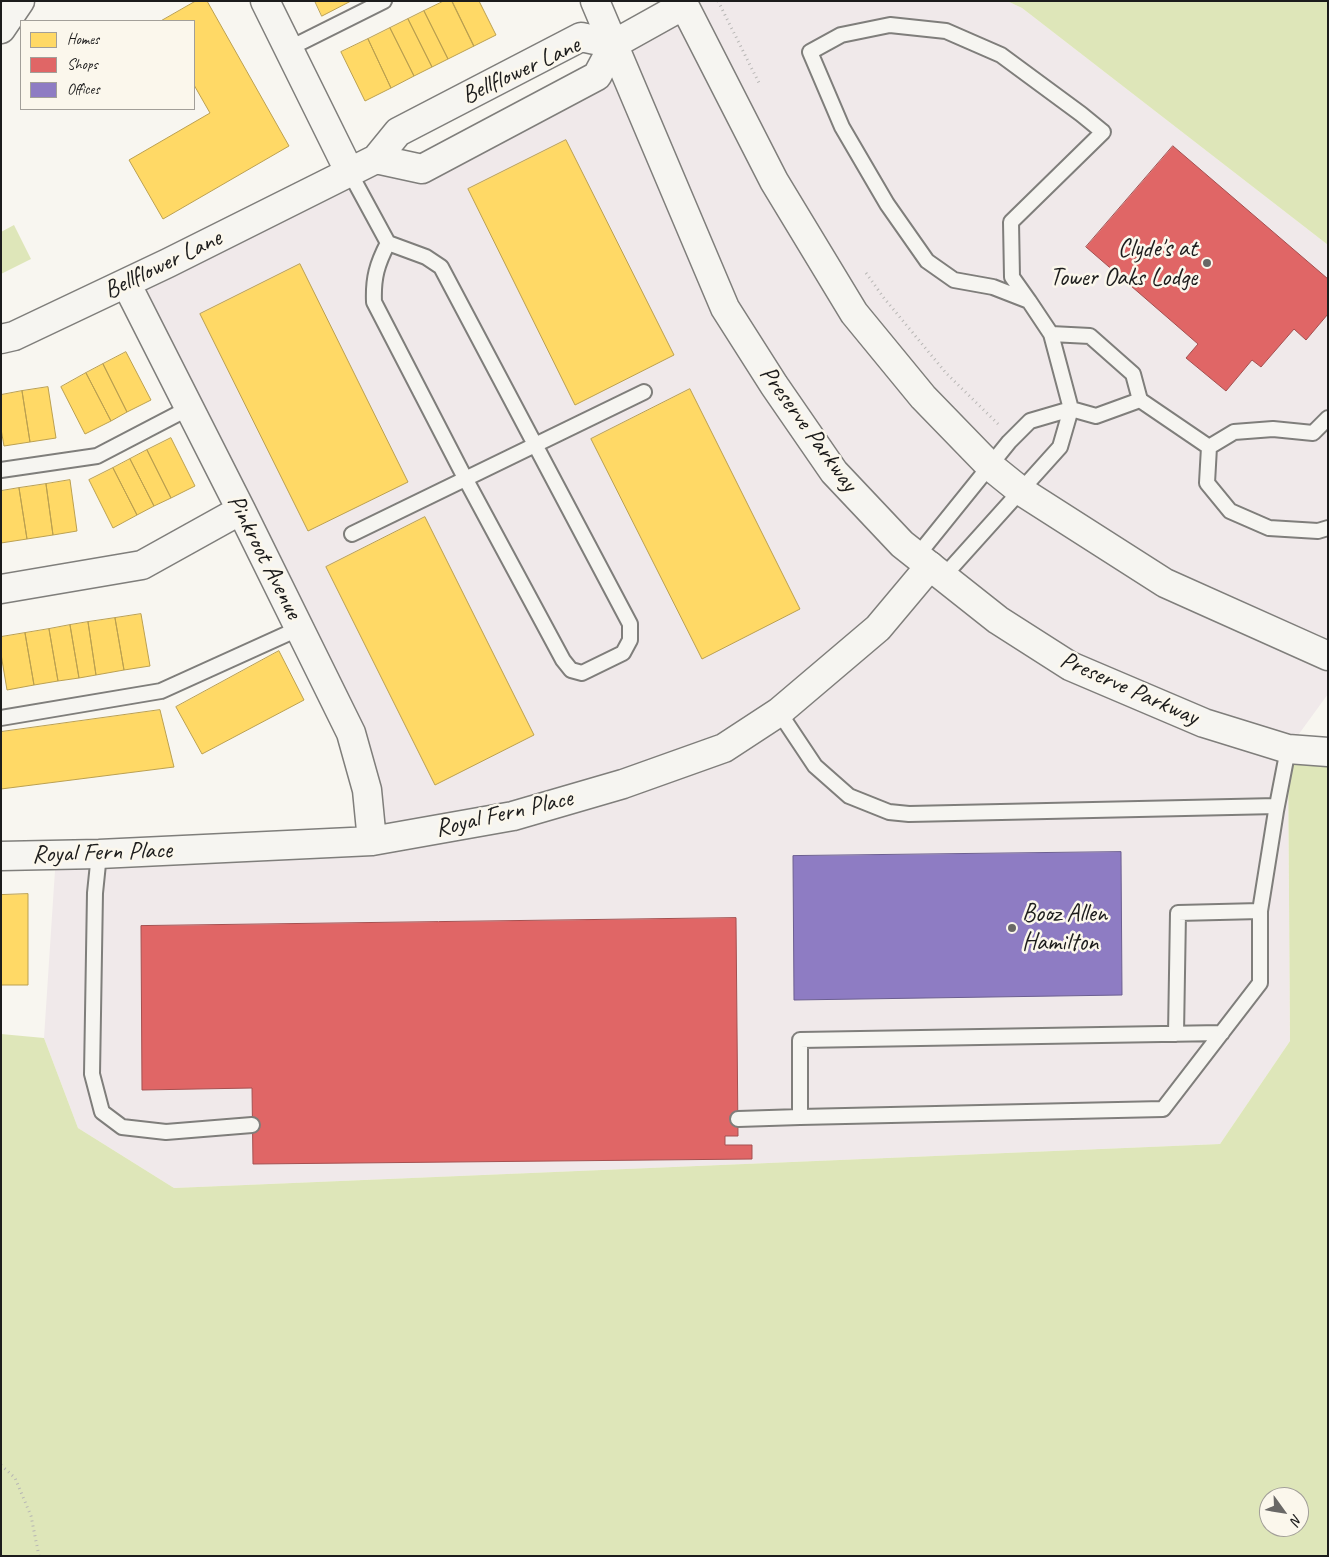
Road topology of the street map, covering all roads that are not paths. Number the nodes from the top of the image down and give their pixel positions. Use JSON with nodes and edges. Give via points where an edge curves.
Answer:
{"nodes":[{"id":1,"x":20,"y":1,"type":"edge"},
{"id":2,"x":265,"y":1,"type":"edge"},
{"id":3,"x":384,"y":1,"type":"edge"},
{"id":4,"x":595,"y":1,"type":"edge"},
{"id":5,"x":683,"y":3,"type":"edge"},
{"id":6,"x":1,"y":29,"type":"edge"},
{"id":7,"x":614,"y":44,"type":"junction"},
{"id":8,"x":288,"y":49,"type":"junction"},
{"id":9,"x":376,"y":160,"type":"junction"},
{"id":10,"x":350,"y":173,"type":"junction"},
{"id":11,"x":388,"y":243,"type":"junction"},
{"id":12,"x":126,"y":283,"type":"junction"},
{"id":13,"x":1028,"y":301,"type":"junction"},
{"id":14,"x":1051,"y":334,"type":"junction"},
{"id":15,"x":1,"y":339,"type":"edge"},
{"id":16,"x":644,"y":392,"type":"dead end"},
{"id":17,"x":1140,"y":400,"type":"junction"},
{"id":18,"x":189,"y":408,"type":"junction"},
{"id":19,"x":1071,"y":409,"type":"junction"},
{"id":20,"x":1328,"y":418,"type":"edge"},
{"id":21,"x":535,"y":445,"type":"junction"},
{"id":22,"x":1209,"y":447,"type":"junction"},
{"id":23,"x":990,"y":466,"type":"junction"},
{"id":24,"x":1,"y":470,"type":"edge"},
{"id":25,"x":465,"y":478,"type":"junction"},
{"id":26,"x":1021,"y":491,"type":"junction"},
{"id":27,"x":241,"y":510,"type":"junction"},
{"id":28,"x":1328,"y":528,"type":"edge"},
{"id":29,"x":352,"y":534,"type":"dead end"},
{"id":30,"x":930,"y":566,"type":"junction"},
{"id":31,"x":1,"y":589,"type":"edge"},
{"id":32,"x":300,"y":628,"type":"junction"},
{"id":33,"x":1328,"y":656,"type":"edge"},
{"id":34,"x":779,"y":712,"type":"junction"},
{"id":35,"x":1,"y":718,"type":"edge"},
{"id":36,"x":1288,"y":749,"type":"junction"},
{"id":37,"x":1328,"y":752,"type":"edge"},
{"id":38,"x":1277,"y":806,"type":"junction"},
{"id":39,"x":372,"y":840,"type":"junction"},
{"id":40,"x":99,"y":854,"type":"junction"},
{"id":41,"x":1,"y":856,"type":"edge"},
{"id":42,"x":1260,"y":911,"type":"junction"},
{"id":43,"x":1222,"y":1033,"type":"junction"},
{"id":44,"x":1176,"y":1034,"type":"junction"},
{"id":45,"x":800,"y":1117,"type":"junction"},
{"id":46,"x":738,"y":1119,"type":"dead end"},
{"id":47,"x":252,"y":1126,"type":"dead end"}],
"edges":[{"from":1,"to":6,"type":"street"},
{"from":2,"to":8,"type":"street"},
{"from":3,"to":8,"type":"lane"},
{"from":4,"to":7,"type":"street","name":"Preserve Parkway"},
{"from":5,"to":7,"type":"street"},
{"from":5,"to":23,"type":"street","via":[[774,181],[854,313],[923,397]]},
{"from":7,"to":9,"type":"street","name":"Bellflower Lane","via":[[580,36],[398,132]]},
{"from":7,"to":9,"type":"street","name":"Bellflower Lane","via":[[597,76],[422,169]]},
{"from":7,"to":30,"type":"street","name":"Preserve Parkway","via":[[725,308],[834,472],[902,544]]},
{"from":8,"to":10,"type":"street"},
{"from":9,"to":10,"type":"street","name":"Bellflower Lane"},
{"from":10,"to":11,"type":"lane"},
{"from":10,"to":12,"type":"street","name":"Bellflower Lane"},
{"from":11,"to":21,"type":"lane","via":[[426,257],[441,267]]},
{"from":11,"to":25,"type":"lane","via":[[379,262],[374,302]]},
{"from":12,"to":15,"type":"street","name":"Bellflower Lane","via":[[14,336]]},
{"from":12,"to":18,"type":"street","name":"Pinkroot Avenue"},
{"from":13,"to":13,"type":"lane","via":[[993,287],[954,280],[927,261],[887,204],[842,127],[810,52],[841,35],[890,25],[946,31],[1001,55],[1103,132],[1011,222],[1012,277]]},
{"from":13,"to":14,"type":"lane"},
{"from":14,"to":17,"type":"lane","via":[[1090,336],[1133,374]]},
{"from":14,"to":19,"type":"lane"},
{"from":16,"to":21,"type":"lane"},
{"from":17,"to":19,"type":"lane","via":[[1096,416]]},
{"from":17,"to":22,"type":"lane"},
{"from":18,"to":24,"type":"lane","via":[[97,456]]},
{"from":18,"to":27,"type":"street","name":"Pinkroot Avenue"},
{"from":19,"to":23,"type":"lane","via":[[1030,421]]},
{"from":19,"to":26,"type":"lane","via":[[1060,447]]},
{"from":20,"to":22,"type":"lane","via":[[1313,433],[1273,429],[1234,432]]},
{"from":21,"to":25,"type":"lane"},
{"from":21,"to":25,"type":"lane","via":[[630,624],[630,640],[623,653],[582,673],[571,670],[563,660]]},
{"from":22,"to":28,"type":"lane","via":[[1207,483],[1230,511],[1268,528],[1318,531]]},
{"from":23,"to":26,"type":"street"},
{"from":23,"to":30,"type":"lane"},
{"from":25,"to":29,"type":"lane"},
{"from":26,"to":30,"type":"lane"},
{"from":26,"to":33,"type":"street","via":[[1165,583]]},
{"from":27,"to":31,"type":"street","via":[[142,565]]},
{"from":27,"to":32,"type":"street","name":"Pinkroot Avenue"},
{"from":30,"to":34,"type":"street","name":"Royal Fern Place","via":[[878,628]]},
{"from":30,"to":36,"type":"street","name":"Preserve Parkway","via":[[998,620],[1070,666],[1204,723]]},
{"from":32,"to":35,"type":"lane","via":[[161,691]]},
{"from":32,"to":39,"type":"street","name":"Pinkroot Avenue","via":[[351,733],[367,790]]},
{"from":34,"to":38,"type":"lane","via":[[815,766],[849,796],[889,812]]},
{"from":34,"to":39,"type":"street","name":"Royal Fern Place","via":[[724,748],[623,784],[513,816]]},
{"from":36,"to":37,"type":"street","name":"Preserve Parkway"},
{"from":36,"to":38,"type":"lane"},
{"from":38,"to":42,"type":"lane"},
{"from":39,"to":40,"type":"street","name":"Royal Fern Place"},
{"from":40,"to":41,"type":"street","name":"Royal Fern Place"},
{"from":40,"to":47,"type":"lane","via":[[95,893],[92,1074],[102,1112],[122,1127],[166,1132]]},
{"from":42,"to":43,"type":"lane","via":[[1260,983]]},
{"from":42,"to":44,"type":"lane","via":[[1178,913]]},
{"from":43,"to":44,"type":"lane"},
{"from":43,"to":45,"type":"lane","via":[[1163,1109]]},
{"from":44,"to":45,"type":"lane","via":[[800,1040]]},
{"from":45,"to":46,"type":"lane"}]}
